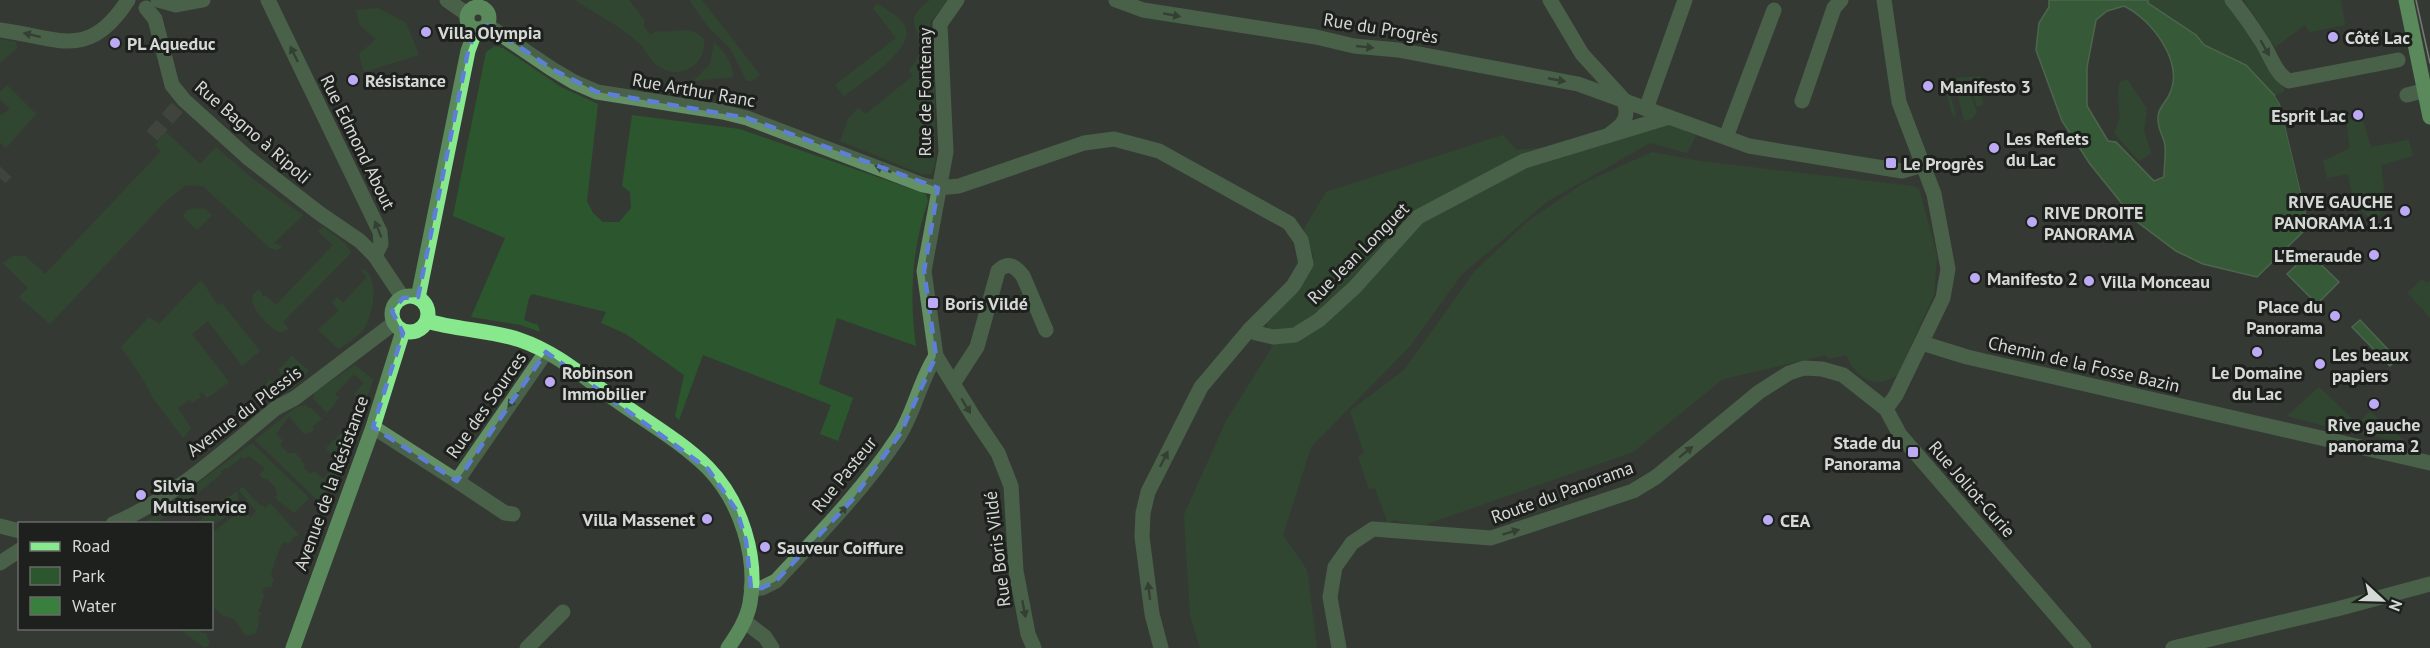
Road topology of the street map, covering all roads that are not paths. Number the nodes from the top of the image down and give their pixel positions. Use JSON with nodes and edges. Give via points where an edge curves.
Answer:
{"nodes":[{"id":1,"x":129,"y":0,"type":"edge"},
{"id":2,"x":203,"y":0,"type":"edge"},
{"id":3,"x":268,"y":0,"type":"edge"},
{"id":4,"x":447,"y":0,"type":"edge"},
{"id":5,"x":957,"y":0,"type":"edge"},
{"id":6,"x":1116,"y":0,"type":"edge"},
{"id":7,"x":1685,"y":0,"type":"edge"},
{"id":8,"x":1841,"y":0,"type":"edge"},
{"id":9,"x":1884,"y":0,"type":"edge"},
{"id":10,"x":2232,"y":0,"type":"edge"},
{"id":11,"x":2406,"y":0,"type":"edge"},
{"id":12,"x":151,"y":3,"type":"edge"},
{"id":13,"x":1555,"y":4,"type":"edge"},
{"id":14,"x":476,"y":6,"type":"edge"},
{"id":15,"x":1774,"y":10,"type":"dead end"},
{"id":16,"x":481,"y":27,"type":"junction"},
{"id":17,"x":0,"y":30,"type":"edge"},
{"id":18,"x":2398,"y":60,"type":"dead end"},
{"id":19,"x":1595,"y":85,"type":"junction"},
{"id":20,"x":2427,"y":90,"type":"edge"},
{"id":21,"x":2407,"y":95,"type":"dead end"},
{"id":22,"x":1802,"y":101,"type":"dead end"},
{"id":23,"x":1636,"y":105,"type":"junction"},
{"id":24,"x":1669,"y":117,"type":"junction"},
{"id":25,"x":2430,"y":117,"type":"edge"},
{"id":26,"x":1626,"y":130,"type":"junction"},
{"id":27,"x":1605,"y":137,"type":"junction"},
{"id":28,"x":1726,"y":137,"type":"junction"},
{"id":29,"x":1923,"y":165,"type":"junction"},
{"id":30,"x":938,"y":188,"type":"junction"},
{"id":31,"x":375,"y":256,"type":"junction"},
{"id":32,"x":410,"y":298,"type":"junction"},
{"id":33,"x":427,"y":321,"type":"junction"},
{"id":34,"x":399,"y":327,"type":"junction"},
{"id":35,"x":1250,"y":328,"type":"junction"},
{"id":36,"x":1046,"y":330,"type":"dead end"},
{"id":37,"x":1922,"y":343,"type":"junction"},
{"id":38,"x":546,"y":352,"type":"junction"},
{"id":39,"x":936,"y":356,"type":"junction"},
{"id":40,"x":953,"y":384,"type":"junction"},
{"id":41,"x":1886,"y":409,"type":"junction"},
{"id":42,"x":373,"y":427,"type":"junction"},
{"id":43,"x":2430,"y":463,"type":"edge"},
{"id":44,"x":457,"y":481,"type":"junction"},
{"id":45,"x":513,"y":514,"type":"dead end"},
{"id":46,"x":117,"y":522,"type":"edge"},
{"id":47,"x":0,"y":526,"type":"edge"},
{"id":48,"x":18,"y":530,"type":"edge"},
{"id":49,"x":18,"y":550,"type":"edge"},
{"id":50,"x":0,"y":563,"type":"edge"},
{"id":51,"x":2430,"y":584,"type":"edge"},
{"id":52,"x":751,"y":588,"type":"junction"},
{"id":53,"x":563,"y":612,"type":"dead end"},
{"id":54,"x":744,"y":621,"type":"junction"},
{"id":55,"x":293,"y":648,"type":"edge"},
{"id":56,"x":527,"y":648,"type":"edge"},
{"id":57,"x":728,"y":648,"type":"edge"},
{"id":58,"x":772,"y":648,"type":"edge"},
{"id":59,"x":1034,"y":648,"type":"edge"},
{"id":60,"x":1161,"y":648,"type":"edge"},
{"id":61,"x":1339,"y":648,"type":"edge"},
{"id":62,"x":2084,"y":648,"type":"edge"},
{"id":63,"x":2173,"y":648,"type":"edge"}],
"edges":[{"from":1,"to":12,"type":"street","via":[[135,10]]},
{"from":1,"to":17,"type":"street","one_way":true,"via":[[119,15],[90,38],[63,42]]},
{"from":2,"to":12,"type":"street","via":[[176,5]]},
{"from":31,"to":3,"type":"street","name":"Rue Edmond About","one_way":true,"via":[[381,244],[380,232]]},
{"from":4,"to":14,"type":"street"},
{"from":5,"to":30,"type":"street","name":"Rue de Fontenay","via":[[940,24],[946,152]]},
{"from":6,"to":19,"type":"street","name":"Rue du Progrès","one_way":true,"via":[[1143,10]]},
{"from":7,"to":23,"type":"street"},
{"from":8,"to":22,"type":"street","via":[[1834,8]]},
{"from":9,"to":29,"type":"street","via":[[1899,102]]},
{"from":10,"to":18,"type":"street","one_way":true,"via":[[2289,81]]},
{"from":11,"to":20,"type":"main road"},
{"from":12,"to":31,"type":"street","name":"Rue Bagno à Ripoli","via":[[172,85],[184,100],[247,157]]},
{"from":13,"to":19,"type":"street","via":[[1588,61]]},
{"from":14,"to":16,"type":"main road","via":[[489,18]]},
{"from":15,"to":28,"type":"street"},
{"from":30,"to":16,"type":"street","name":"Rue Arthur Ranc","one_way":true,"via":[[764,124],[711,110],[597,92]]},
{"from":16,"to":32,"type":"main road","via":[[468,51]]},
{"from":19,"to":23,"type":"street","name":"Rue du Progrès"},
{"from":20,"to":21,"type":"street"},
{"from":20,"to":25,"type":"main road"},
{"from":23,"to":24,"type":"street"},
{"from":23,"to":26,"type":"street"},
{"from":23,"to":27,"type":"street","via":[[1627,110],[1620,127]]},
{"from":24,"to":26,"type":"street","name":"Rue Jean Longuet"},
{"from":24,"to":28,"type":"street"},
{"from":26,"to":27,"type":"street","name":"Rue Jean Longuet"},
{"from":27,"to":35,"type":"street","name":"Rue Jean Longuet","via":[[1524,161],[1418,217],[1355,287],[1319,320],[1295,335],[1273,337]]},
{"from":28,"to":29,"type":"street","via":[[1749,146],[1902,171]]},
{"from":29,"to":37,"type":"street","via":[[1935,194],[1948,269],[1943,298]]},
{"from":30,"to":35,"type":"street","via":[[960,186],[1084,143],[1114,140],[1159,151],[1289,223],[1301,240],[1306,264],[1293,286]]},
{"from":30,"to":39,"type":"street","name":"Rue de Fontenay","via":[[924,271]]},
{"from":31,"to":32,"type":"street"},
{"from":32,"to":33,"type":"main road","via":[[427,310]]},
{"from":32,"to":34,"type":"main road","via":[[394,306],[392,312]]},
{"from":33,"to":34,"type":"main road","via":[[409,332]]},
{"from":33,"to":38,"type":"main road","via":[[519,340]]},
{"from":34,"to":42,"type":"main road","name":"Avenue de la Résistance"},
{"from":34,"to":46,"type":"street","name":"Avenue du Plessis","via":[[276,408],[168,493]]},
{"from":60,"to":35,"type":"street","one_way":true,"via":[[1152,614],[1142,537],[1148,492],[1201,387]]},
{"from":36,"to":40,"type":"street","via":[[1023,276],[1011,265],[1003,266],[998,271],[977,347]]},
{"from":37,"to":41,"type":"street"},
{"from":37,"to":43,"type":"street","name":"Chemin de la Fosse Bazin","via":[[1967,357]]},
{"from":38,"to":44,"type":"street","name":"Rue des Sources","one_way":true},
{"from":38,"to":52,"type":"main road","via":[[708,469],[737,511],[747,541]]},
{"from":39,"to":40,"type":"street","name":"Rue Boris Vildé"},
{"from":52,"to":39,"type":"street","name":"Rue Pasteur","one_way":true,"via":[[776,581],[852,500],[900,434]]},
{"from":40,"to":59,"type":"street","name":"Rue Boris Vildé","one_way":true,"via":[[998,453],[1011,486],[1016,572]]},
{"from":61,"to":41,"type":"street","name":"Route du Panorama","one_way":true,"via":[[1330,597],[1335,567],[1352,543],[1373,529],[1491,538],[1634,491],[1770,384],[1803,368],[1843,375]]},
{"from":41,"to":62,"type":"street","name":"Rue Joliot-Curie","via":[[1900,435]]},
{"from":42,"to":44,"type":"street","name":"Rue des Sources"},
{"from":42,"to":55,"type":"main road","name":"Avenue de la Résistance"},
{"from":44,"to":45,"type":"street","name":"Rue des Sources","via":[[505,513]]},
{"from":47,"to":48,"type":"street"},
{"from":49,"to":50,"type":"street"},
{"from":51,"to":63,"type":"street"},
{"from":52,"to":54,"type":"main road"},
{"from":53,"to":56,"type":"street"},
{"from":54,"to":57,"type":"main road"},
{"from":54,"to":58,"type":"street","via":[[765,637]]}]}
